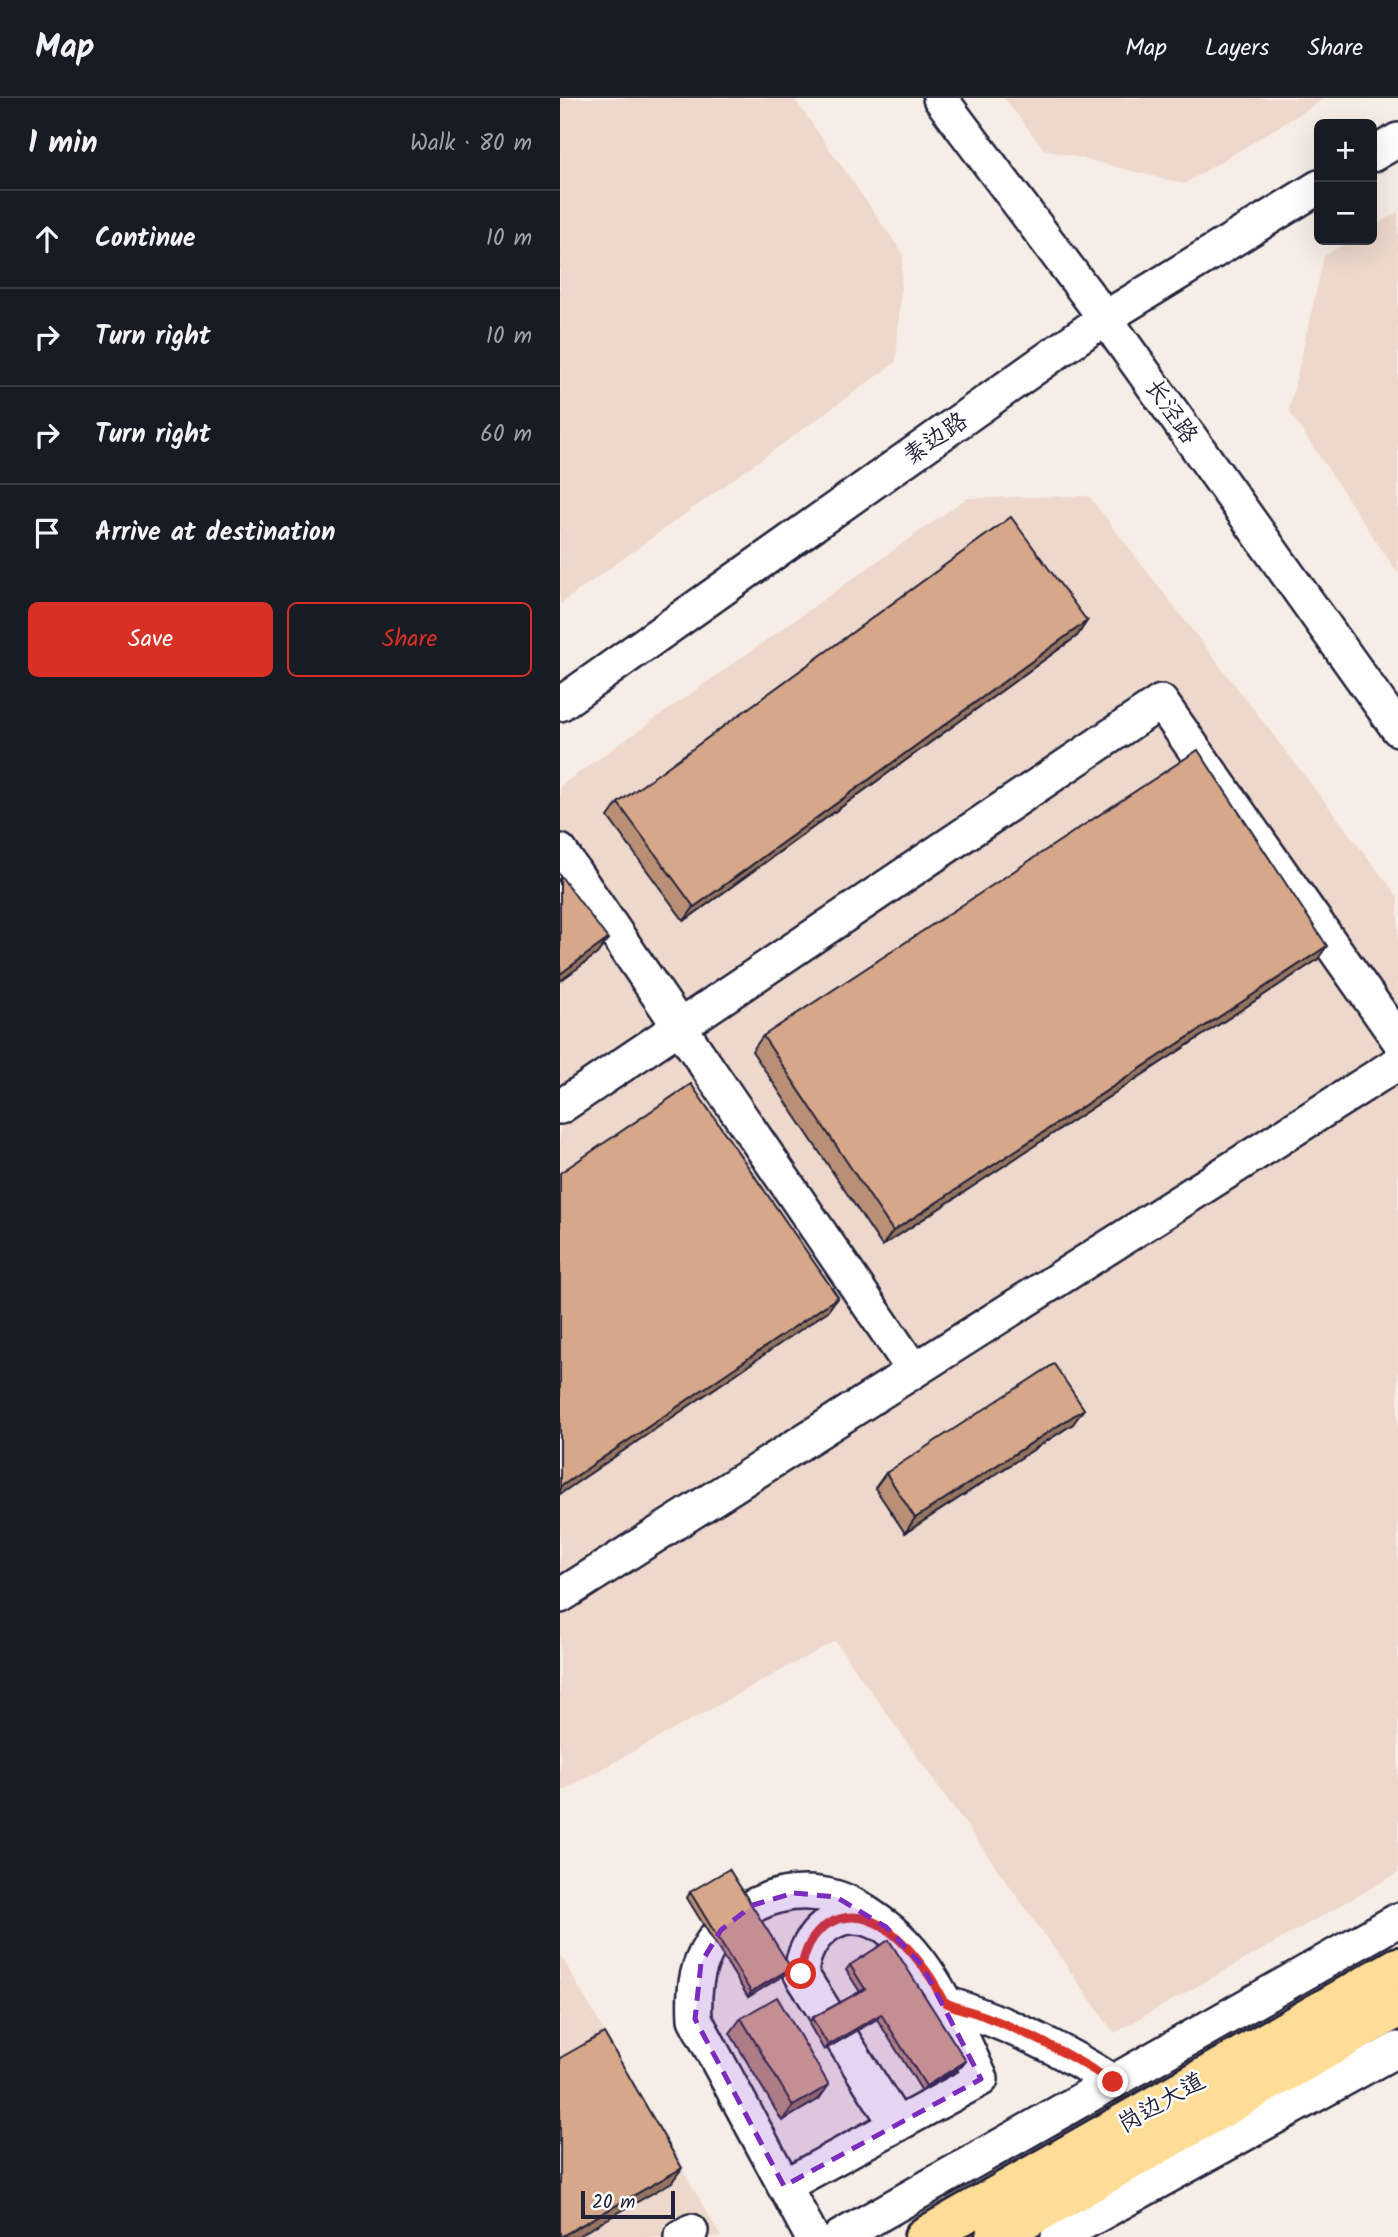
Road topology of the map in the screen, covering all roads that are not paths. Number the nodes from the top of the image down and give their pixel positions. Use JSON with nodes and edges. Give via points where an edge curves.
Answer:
{"nodes":[{"id":1,"x":940,"y":98,"type":"edge"},
{"id":2,"x":1398,"y":139,"type":"edge"},
{"id":3,"x":1377,"y":152,"type":"edge"},
{"id":4,"x":1314,"y":190,"type":"edge"},
{"id":5,"x":1105,"y":318,"type":"junction"},
{"id":6,"x":560,"y":704,"type":"edge"},
{"id":7,"x":1398,"y":729,"type":"edge"},
{"id":8,"x":560,"y":851,"type":"edge"},
{"id":9,"x":680,"y":1026,"type":"junction"},
{"id":10,"x":1398,"y":1039,"type":"edge"},
{"id":11,"x":1398,"y":1063,"type":"edge"},
{"id":12,"x":560,"y":1107,"type":"edge"},
{"id":13,"x":914,"y":1371,"type":"junction"},
{"id":14,"x":560,"y":1596,"type":"edge"},
{"id":15,"x":1398,"y":1920,"type":"edge"},
{"id":16,"x":886,"y":1927,"type":"junction"},
{"id":17,"x":1398,"y":1967,"type":"edge"},
{"id":18,"x":945,"y":2003,"type":"junction"},
{"id":19,"x":1398,"y":2008,"type":"edge"},
{"id":20,"x":1398,"y":2049,"type":"edge"},
{"id":21,"x":1113,"y":2082,"type":"junction"},
{"id":22,"x":897,"y":2125,"type":"junction"},
{"id":23,"x":784,"y":2186,"type":"junction"},
{"id":24,"x":812,"y":2237,"type":"edge"},
{"id":25,"x":840,"y":2237,"type":"edge"},
{"id":26,"x":924,"y":2237,"type":"edge"},
{"id":27,"x":995,"y":2237,"type":"edge"},
{"id":28,"x":1058,"y":2237,"type":"edge"}],
"edges":[{"from":1,"to":5,"type":"street","name":"长泾路"},
{"from":2,"to":3,"type":"street"},
{"from":4,"to":5,"type":"street","name":"素边路"},
{"from":5,"to":6,"type":"street","name":"素边路"},
{"from":5,"to":7,"type":"street","name":"长泾路"},
{"from":8,"to":9,"type":"street"},
{"from":9,"to":10,"type":"street","via":[[1161,702]]},
{"from":9,"to":12,"type":"street"},
{"from":9,"to":13,"type":"street"},
{"from":11,"to":13,"type":"street"},
{"from":13,"to":14,"type":"street"},
{"from":15,"to":21,"type":"street"},
{"from":16,"to":18,"type":"street","via":[[922,1965]]},
{"from":16,"to":22,"type":"street","via":[[858,1917],[828,1924],[808,1945],[801,1974]]},
{"from":16,"to":23,"type":"street","via":[[836,1897],[794,1893],[772,1897],[753,1905],[721,1930],[701,1963],[695,2019]]},
{"from":17,"to":26,"type":"main road","name":"岗边大道"},
{"from":18,"to":21,"type":"street","via":[[1027,2033]]},
{"from":18,"to":22,"type":"street","via":[[981,2079]]},
{"from":19,"to":27,"type":"main road","name":"岗边大道"},
{"from":20,"to":28,"type":"street"},
{"from":21,"to":25,"type":"street"},
{"from":22,"to":23,"type":"street"},
{"from":23,"to":24,"type":"street"}]}
